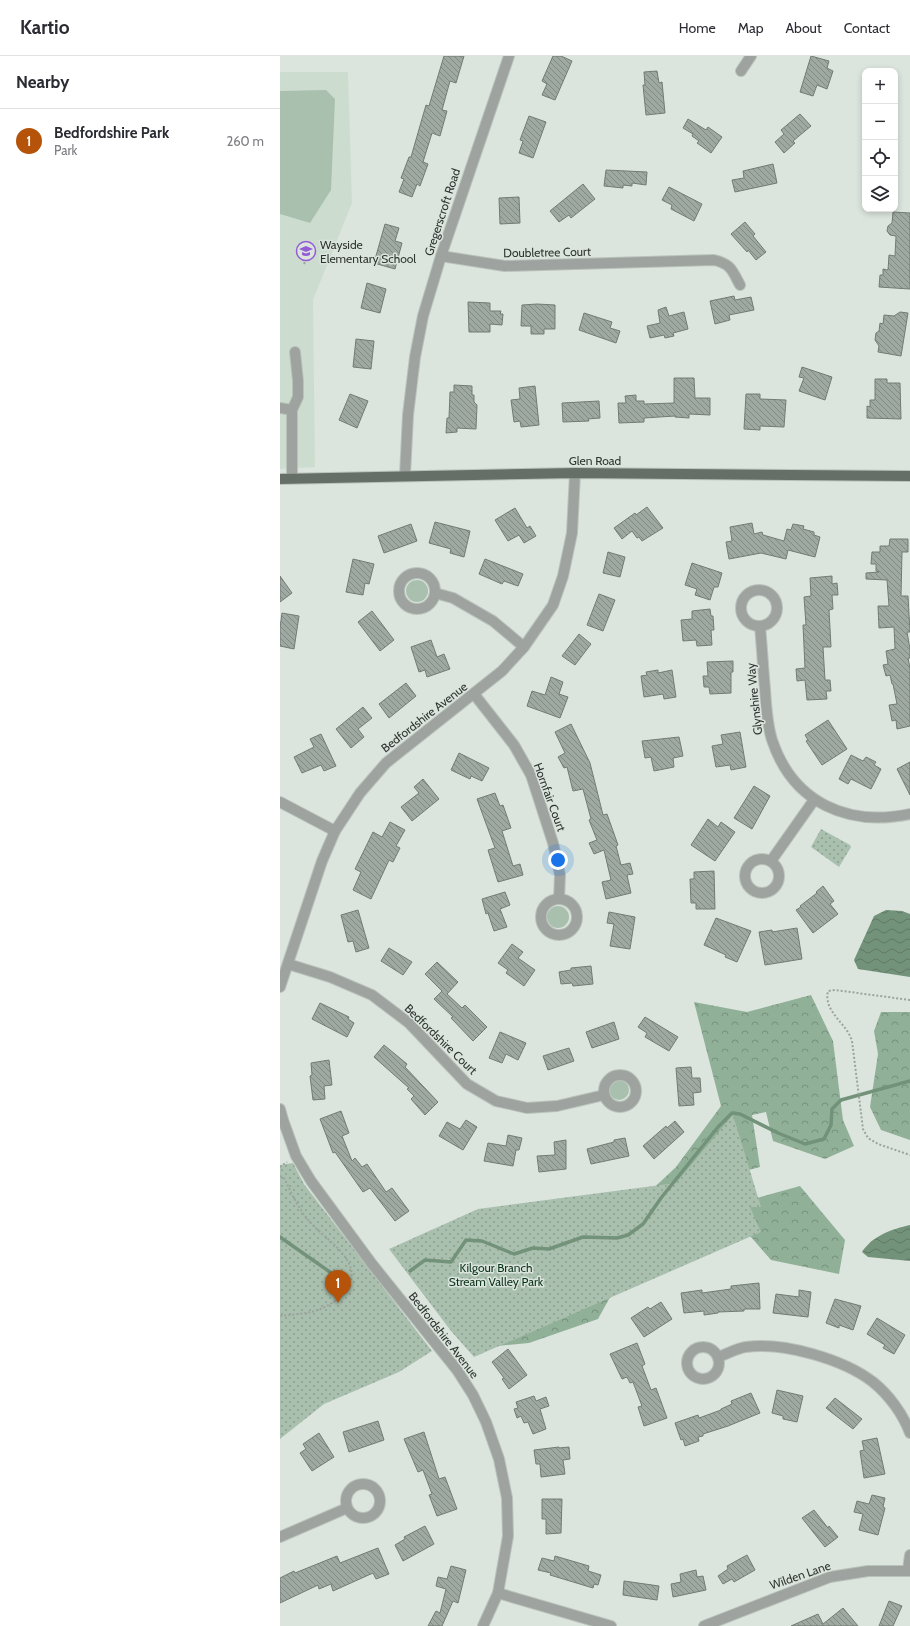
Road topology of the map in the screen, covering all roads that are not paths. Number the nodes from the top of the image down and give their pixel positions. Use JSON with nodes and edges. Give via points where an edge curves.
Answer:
{"nodes":[{"id":1,"x":509,"y":56,"type":"edge"},
{"id":2,"x":751,"y":56,"type":"edge"},
{"id":3,"x":741,"y":70,"type":"dead end"},
{"id":4,"x":441,"y":256,"type":"junction"},
{"id":5,"x":740,"y":285,"type":"dead end"},
{"id":6,"x":295,"y":352,"type":"dead end"},
{"id":7,"x":280,"y":408,"type":"edge"},
{"id":8,"x":292,"y":410,"type":"junction"},
{"id":9,"x":575,"y":473,"type":"junction"},
{"id":10,"x":405,"y":475,"type":"junction"},
{"id":11,"x":910,"y":476,"type":"edge"},
{"id":12,"x":292,"y":478,"type":"junction"},
{"id":13,"x":280,"y":479,"type":"edge"},
{"id":14,"x":434,"y":593,"type":"dead end"},
{"id":15,"x":760,"y":626,"type":"dead end"},
{"id":16,"x":524,"y":647,"type":"junction"},
{"id":17,"x":474,"y":694,"type":"junction"},
{"id":18,"x":814,"y":800,"type":"junction"},
{"id":19,"x":280,"y":802,"type":"edge"},
{"id":20,"x":910,"y":814,"type":"edge"},
{"id":21,"x":336,"y":831,"type":"junction"},
{"id":22,"x":771,"y":861,"type":"dead end"},
{"id":23,"x":559,"y":899,"type":"dead end"},
{"id":24,"x":288,"y":964,"type":"junction"},
{"id":25,"x":280,"y":987,"type":"edge"},
{"id":26,"x":604,"y":1095,"type":"dead end"},
{"id":27,"x":280,"y":1109,"type":"edge"},
{"id":28,"x":718,"y":1357,"type":"dead end"},
{"id":29,"x":910,"y":1433,"type":"edge"},
{"id":30,"x":347,"y":1508,"type":"dead end"},
{"id":31,"x":280,"y":1537,"type":"edge"},
{"id":32,"x":910,"y":1555,"type":"edge"},
{"id":33,"x":909,"y":1571,"type":"edge"},
{"id":34,"x":498,"y":1593,"type":"junction"},
{"id":35,"x":483,"y":1626,"type":"edge"},
{"id":36,"x":611,"y":1626,"type":"edge"},
{"id":37,"x":704,"y":1626,"type":"edge"}],
"edges":[{"from":1,"to":4,"type":"street","name":"Gregerscroft Road"},
{"from":2,"to":3,"type":"street"},
{"from":4,"to":5,"type":"street","name":"Doubletree Court","via":[[505,266],[714,260],[731,268]]},
{"from":4,"to":10,"type":"street","name":"Gregerscroft Road","via":[[423,316],[415,357],[408,415]]},
{"from":6,"to":8,"type":"street","via":[[298,397]]},
{"from":7,"to":8,"type":"street"},
{"from":8,"to":12,"type":"street"},
{"from":9,"to":10,"type":"main road","name":"Glen Road"},
{"from":9,"to":11,"type":"main road","name":"Glen Road"},
{"from":9,"to":16,"type":"street","name":"Bedfordshire Avenue","via":[[572,533],[564,576],[552,605]]},
{"from":10,"to":12,"type":"main road","name":"Glen Road"},
{"from":12,"to":13,"type":"main road","name":"Glen Road"},
{"from":14,"to":16,"type":"street","via":[[452,598],[493,621]]},
{"from":15,"to":18,"type":"street","name":"Glynshire Way","via":[[767,716],[772,739],[780,760]]},
{"from":16,"to":17,"type":"street","name":"Bedfordshire Avenue","via":[[502,672]]},
{"from":17,"to":21,"type":"street","name":"Bedfordshire Avenue","via":[[386,763],[360,793]]},
{"from":17,"to":23,"type":"street","name":"Hornfair Court","via":[[514,745],[530,775],[553,844],[560,875]]},
{"from":18,"to":20,"type":"street","name":"Glynshire Way","via":[[850,815],[873,818]]},
{"from":18,"to":22,"type":"street"},
{"from":19,"to":21,"type":"street"},
{"from":21,"to":24,"type":"street","name":"Bedfordshire Avenue","via":[[322,861]]},
{"from":24,"to":25,"type":"street","name":"Bedfordshire Avenue"},
{"from":24,"to":26,"type":"street","name":"Bedfordshire Court","via":[[330,977],[372,995],[409,1024],[467,1084],[496,1101],[527,1108],[557,1106]]},
{"from":27,"to":34,"type":"street","name":"Bedfordshire Avenue","via":[[296,1156],[311,1181],[372,1264],[457,1370],[486,1422],[499,1459],[507,1498],[508,1536]]},
{"from":28,"to":29,"type":"street","via":[[745,1347],[766,1345],[817,1355],[853,1370],[872,1382],[889,1397]]},
{"from":30,"to":31,"type":"street"},
{"from":32,"to":33,"type":"street"},
{"from":33,"to":37,"type":"street","name":"Wilden Lane","via":[[868,1571],[830,1577]]},
{"from":34,"to":35,"type":"street","name":"Bedfordshire Avenue"},
{"from":34,"to":36,"type":"street"}]}
